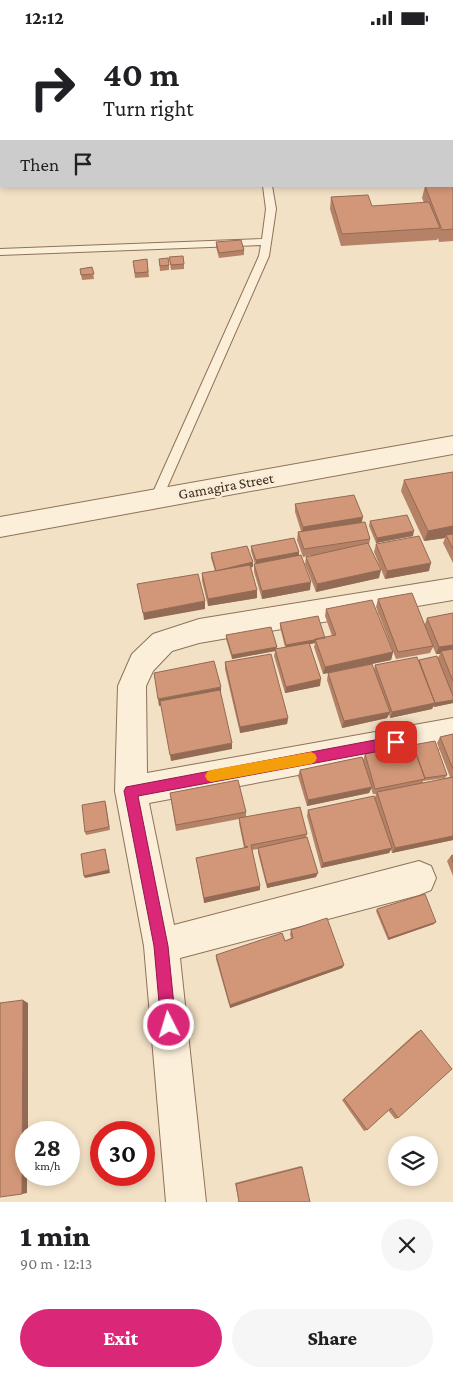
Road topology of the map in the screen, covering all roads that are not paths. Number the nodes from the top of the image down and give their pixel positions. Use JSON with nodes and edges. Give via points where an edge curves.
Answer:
{"nodes":[{"id":1,"x":267,"y":187,"type":"edge"},
{"id":2,"x":266,"y":242,"type":"junction"},
{"id":3,"x":0,"y":252,"type":"edge"},
{"id":4,"x":453,"y":445,"type":"edge"},
{"id":5,"x":156,"y":499,"type":"junction"},
{"id":6,"x":0,"y":527,"type":"edge"},
{"id":7,"x":453,"y":589,"type":"edge"},
{"id":8,"x":453,"y":732,"type":"edge"},
{"id":9,"x":131,"y":791,"type":"junction"},
{"id":10,"x":419,"y":879,"type":"dead end"},
{"id":11,"x":161,"y":946,"type":"junction"},
{"id":12,"x":186,"y":1202,"type":"edge"}],
"edges":[{"from":1,"to":2,"type":"lane","via":[[271,209]]},
{"from":2,"to":3,"type":"lane"},
{"from":2,"to":5,"type":"lane","via":[[264,256]]},
{"from":4,"to":5,"type":"street","name":"Gamagira Street"},
{"from":5,"to":6,"type":"street","name":"Gamagira Street"},
{"from":7,"to":9,"type":"street","via":[[199,631],[163,643],[142,663],[132,686]]},
{"from":8,"to":9,"type":"street"},
{"from":9,"to":11,"type":"street"},
{"from":10,"to":11,"type":"street"},
{"from":11,"to":12,"type":"street"}]}
